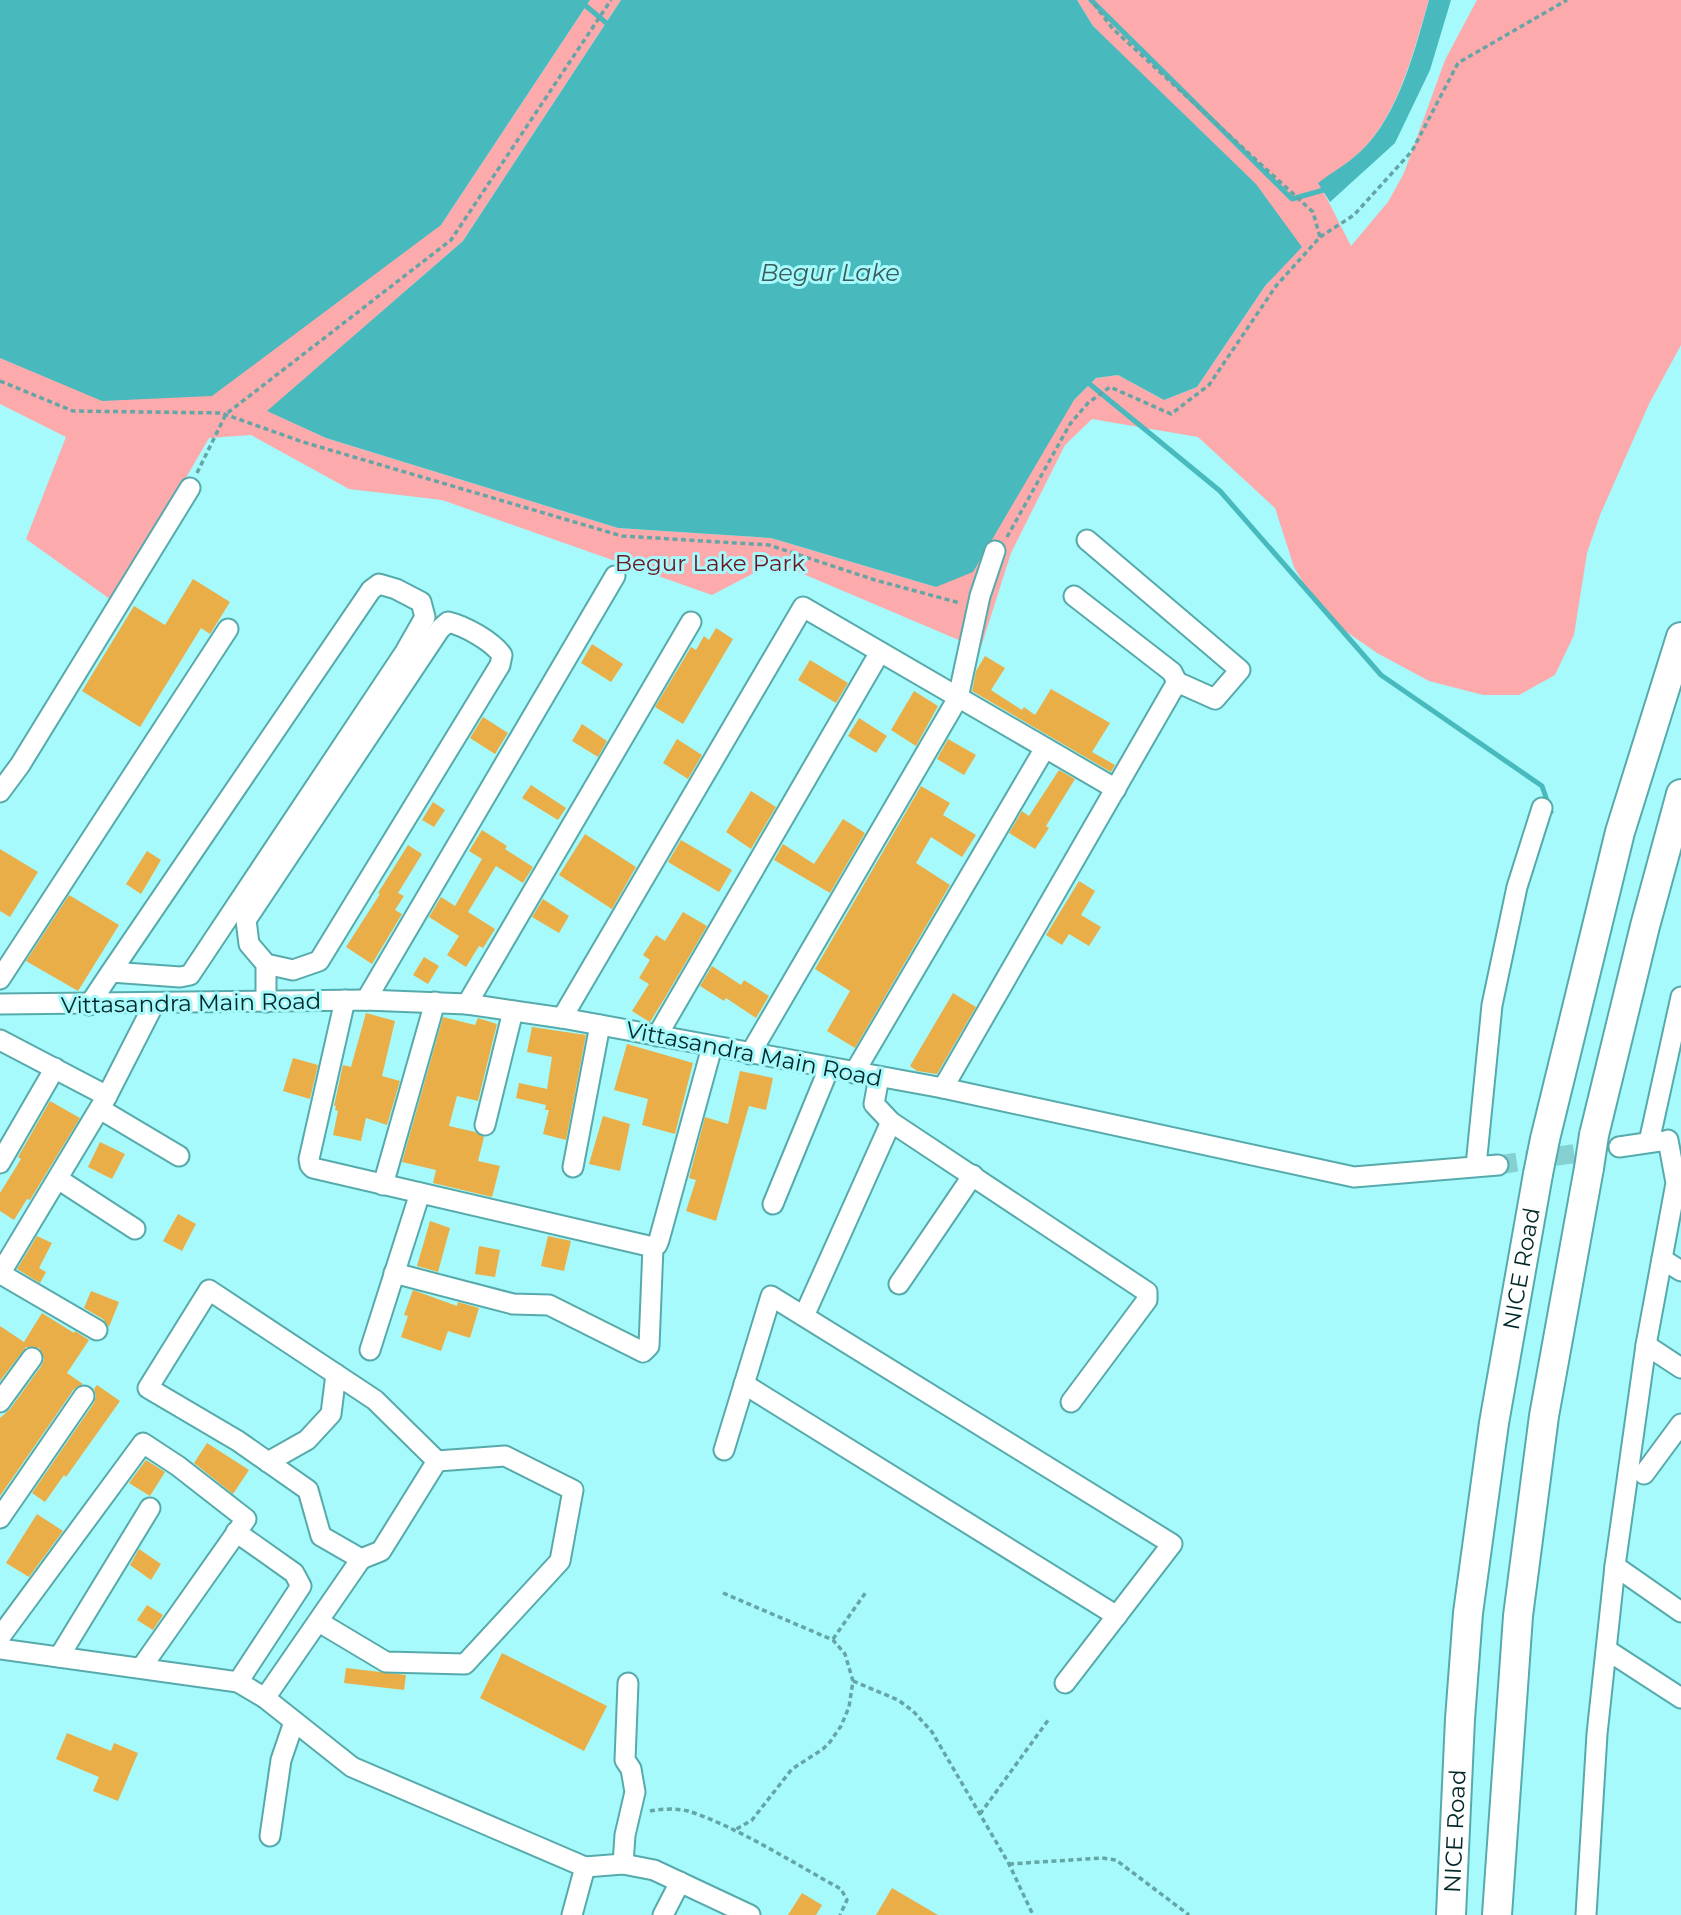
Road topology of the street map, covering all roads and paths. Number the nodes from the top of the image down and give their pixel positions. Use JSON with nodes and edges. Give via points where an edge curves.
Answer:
{"nodes":[{"id":1,"x":611,"y":0,"type":"edge"},
{"id":2,"x":1091,"y":0,"type":"edge"},
{"id":3,"x":1567,"y":0,"type":"edge"},
{"id":4,"x":1320,"y":237,"type":"junction"},
{"id":5,"x":0,"y":381,"type":"edge"},
{"id":6,"x":226,"y":414,"type":"junction"},
{"id":7,"x":190,"y":488,"type":"joint"},
{"id":8,"x":1087,"y":540,"type":"dead end"},
{"id":9,"x":999,"y":548,"type":"joint"},
{"id":10,"x":615,"y":576,"type":"dead end"},
{"id":11,"x":1074,"y":596,"type":"dead end"},
{"id":12,"x":969,"y":606,"type":"dead end"},
{"id":13,"x":691,"y":622,"type":"dead end"},
{"id":14,"x":228,"y":629,"type":"dead end"},
{"id":15,"x":1681,"y":637,"type":"edge"},
{"id":16,"x":880,"y":652,"type":"junction"},
{"id":17,"x":1177,"y":682,"type":"junction"},
{"id":18,"x":958,"y":698,"type":"junction"},
{"id":19,"x":1045,"y":748,"type":"junction"},
{"id":20,"x":1116,"y":789,"type":"junction"},
{"id":21,"x":0,"y":793,"type":"edge"},
{"id":22,"x":1681,"y":794,"type":"edge"},
{"id":23,"x":1542,"y":808,"type":"dead end"},
{"id":24,"x":266,"y":964,"type":"junction"},
{"id":25,"x":111,"y":972,"type":"junction"},
{"id":26,"x":0,"y":979,"type":"edge"},
{"id":27,"x":1681,"y":997,"type":"edge"},
{"id":28,"x":345,"y":1000,"type":"junction"},
{"id":29,"x":366,"y":1000,"type":"junction"},
{"id":30,"x":266,"y":1002,"type":"junction"},
{"id":31,"x":435,"y":1003,"type":"junction"},
{"id":32,"x":0,"y":1004,"type":"edge"},
{"id":33,"x":154,"y":1004,"type":"junction"},
{"id":34,"x":467,"y":1004,"type":"junction"},
{"id":35,"x":89,"y":1005,"type":"junction"},
{"id":36,"x":513,"y":1011,"type":"junction"},
{"id":37,"x":562,"y":1018,"type":"junction"},
{"id":38,"x":600,"y":1025,"type":"junction"},
{"id":39,"x":657,"y":1036,"type":"junction"},
{"id":40,"x":0,"y":1040,"type":"edge"},
{"id":41,"x":712,"y":1047,"type":"junction"},
{"id":42,"x":750,"y":1054,"type":"junction"},
{"id":43,"x":55,"y":1068,"type":"junction"},
{"id":44,"x":829,"y":1069,"type":"junction"},
{"id":45,"x":854,"y":1073,"type":"junction"},
{"id":46,"x":879,"y":1077,"type":"junction"},
{"id":47,"x":943,"y":1088,"type":"junction"},
{"id":48,"x":103,"y":1102,"type":"junction"},
{"id":49,"x":891,"y":1122,"type":"junction"},
{"id":50,"x":485,"y":1125,"type":"dead end"},
{"id":51,"x":1666,"y":1141,"type":"edge"},
{"id":52,"x":1619,"y":1147,"type":"tunnel mouth"},
{"id":53,"x":179,"y":1156,"type":"dead end"},
{"id":54,"x":0,"y":1163,"type":"edge"},
{"id":55,"x":1498,"y":1165,"type":"tunnel mouth"},
{"id":56,"x":573,"y":1167,"type":"dead end"},
{"id":57,"x":1476,"y":1167,"type":"junction"},
{"id":58,"x":973,"y":1175,"type":"junction"},
{"id":59,"x":58,"y":1179,"type":"junction"},
{"id":60,"x":383,"y":1185,"type":"junction"},
{"id":61,"x":419,"y":1193,"type":"junction"},
{"id":62,"x":773,"y":1204,"type":"dead end"},
{"id":63,"x":135,"y":1228,"type":"dead end"},
{"id":64,"x":653,"y":1247,"type":"junction"},
{"id":65,"x":1662,"y":1259,"type":"junction"},
{"id":66,"x":1681,"y":1271,"type":"edge"},
{"id":67,"x":394,"y":1273,"type":"junction"},
{"id":68,"x":0,"y":1274,"type":"edge"},
{"id":69,"x":899,"y":1284,"type":"dead end"},
{"id":70,"x":804,"y":1316,"type":"junction"},
{"id":71,"x":97,"y":1330,"type":"dead end"},
{"id":72,"x":1646,"y":1345,"type":"junction"},
{"id":73,"x":370,"y":1350,"type":"dead end"},
{"id":74,"x":33,"y":1357,"type":"dead end"},
{"id":75,"x":1681,"y":1368,"type":"edge"},
{"id":76,"x":336,"y":1374,"type":"junction"},
{"id":77,"x":744,"y":1384,"type":"junction"},
{"id":78,"x":84,"y":1396,"type":"dead end"},
{"id":79,"x":0,"y":1402,"type":"edge"},
{"id":80,"x":1071,"y":1402,"type":"dead end"},
{"id":81,"x":1681,"y":1424,"type":"edge"},
{"id":82,"x":724,"y":1450,"type":"dead end"},
{"id":83,"x":437,"y":1461,"type":"junction"},
{"id":84,"x":268,"y":1462,"type":"junction"},
{"id":85,"x":1644,"y":1474,"type":"dead end"},
{"id":86,"x":150,"y":1508,"type":"dead end"},
{"id":87,"x":0,"y":1518,"type":"edge"},
{"id":88,"x":236,"y":1532,"type":"junction"},
{"id":89,"x":361,"y":1559,"type":"junction"},
{"id":90,"x":1615,"y":1566,"type":"junction"},
{"id":91,"x":866,"y":1592,"type":"dead end"},
{"id":92,"x":723,"y":1593,"type":"dead end"},
{"id":93,"x":1681,"y":1612,"type":"edge"},
{"id":94,"x":1117,"y":1616,"type":"junction"},
{"id":95,"x":319,"y":1622,"type":"junction"},
{"id":96,"x":0,"y":1637,"type":"edge"},
{"id":97,"x":833,"y":1640,"type":"junction"},
{"id":98,"x":0,"y":1649,"type":"edge"},
{"id":99,"x":1607,"y":1650,"type":"junction"},
{"id":100,"x":59,"y":1657,"type":"junction"},
{"id":101,"x":141,"y":1668,"type":"junction"},
{"id":102,"x":853,"y":1681,"type":"junction"},
{"id":103,"x":238,"y":1682,"type":"junction"},
{"id":104,"x":628,"y":1683,"type":"dead end"},
{"id":105,"x":1065,"y":1683,"type":"dead end"},
{"id":106,"x":265,"y":1698,"type":"junction"},
{"id":107,"x":1681,"y":1698,"type":"edge"},
{"id":108,"x":1049,"y":1719,"type":"dead end"},
{"id":109,"x":294,"y":1722,"type":"junction"},
{"id":110,"x":980,"y":1814,"type":"junction"},
{"id":111,"x":628,"y":1826,"type":"junction"},
{"id":112,"x":733,"y":1831,"type":"junction"},
{"id":113,"x":270,"y":1836,"type":"dead end"},
{"id":114,"x":623,"y":1864,"type":"junction"},
{"id":115,"x":1009,"y":1864,"type":"junction"},
{"id":116,"x":585,"y":1867,"type":"junction"},
{"id":117,"x":680,"y":1882,"type":"junction"},
{"id":118,"x":572,"y":1915,"type":"edge"},
{"id":119,"x":663,"y":1915,"type":"edge"},
{"id":120,"x":750,"y":1915,"type":"edge"},
{"id":121,"x":840,"y":1915,"type":"edge"},
{"id":122,"x":1032,"y":1915,"type":"edge"},
{"id":123,"x":1189,"y":1915,"type":"edge"},
{"id":124,"x":1451,"y":1915,"type":"edge"},
{"id":125,"x":1497,"y":1915,"type":"edge"},
{"id":126,"x":1586,"y":1915,"type":"edge"}],
"edges":[{"from":1,"to":6,"type":"path","via":[[451,240]]},
{"from":2,"to":4,"type":"path","via":[[1113,29],[1313,212]]},
{"from":3,"to":4,"type":"path","via":[[1458,63],[1412,151],[1354,215]]},
{"from":4,"to":9,"type":"path","via":[[1276,286],[1209,385],[1171,414],[1110,387],[1088,403],[1070,424]]},
{"from":5,"to":6,"type":"path","via":[[73,411]]},
{"from":6,"to":7,"type":"path"},
{"from":6,"to":12,"type":"path","via":[[303,442],[622,536],[769,545]]},
{"from":7,"to":21,"type":"street"},
{"from":8,"to":17,"type":"street","via":[[1240,670],[1216,699]]},
{"from":9,"to":18,"type":"street","via":[[980,596]]},
{"from":10,"to":29,"type":"street"},
{"from":11,"to":17,"type":"street","via":[[1172,672]]},
{"from":13,"to":34,"type":"street"},
{"from":14,"to":26,"type":"street"},
{"from":15,"to":124,"type":"highway","name":"NICE Road","bridge":true,"via":[[1620,832],[1538,1174],[1494,1423],[1468,1613]]},
{"from":16,"to":18,"type":"street"},
{"from":16,"to":37,"type":"street","via":[[803,607]]},
{"from":16,"to":39,"type":"street"},
{"from":17,"to":20,"type":"street"},
{"from":18,"to":19,"type":"street"},
{"from":18,"to":42,"type":"street"},
{"from":19,"to":20,"type":"street"},
{"from":19,"to":45,"type":"street"},
{"from":20,"to":47,"type":"street"},
{"from":22,"to":125,"type":"highway","name":"NICE Road","bridge":true,"via":[[1594,1136],[1544,1416],[1518,1616]]},
{"from":23,"to":57,"type":"street","via":[[1517,887],[1492,1005]]},
{"from":24,"to":24,"type":"street","via":[[249,944],[246,920],[440,629],[448,622],[457,624],[497,648],[502,655],[500,665],[319,961],[293,970]]},
{"from":24,"to":30,"type":"street"},
{"from":25,"to":25,"type":"street","via":[[190,975],[405,652],[425,617],[421,602],[379,584],[371,590]]},
{"from":25,"to":35,"type":"street"},
{"from":27,"to":51,"type":"street"},
{"from":28,"to":29,"type":"street","name":"Vittasandra Main Road"},
{"from":28,"to":30,"type":"street","name":"Vittasandra Main Road"},
{"from":28,"to":60,"type":"street","via":[[310,1165]]},
{"from":29,"to":31,"type":"street","name":"Vittasandra Main Road"},
{"from":30,"to":33,"type":"street","name":"Vittasandra Main Road"},
{"from":31,"to":34,"type":"street","name":"Vittasandra Main Road"},
{"from":31,"to":60,"type":"street"},
{"from":32,"to":35,"type":"street","name":"Vittasandra Main Road"},
{"from":33,"to":35,"type":"street","name":"Vittasandra Main Road"},
{"from":33,"to":48,"type":"street"},
{"from":34,"to":36,"type":"street","name":"Vittasandra Main Road"},
{"from":36,"to":37,"type":"street","name":"Vittasandra Main Road"},
{"from":36,"to":50,"type":"street"},
{"from":37,"to":38,"type":"street","name":"Vittasandra Main Road"},
{"from":38,"to":39,"type":"street","name":"Vittasandra Main Road"},
{"from":38,"to":56,"type":"street"},
{"from":39,"to":41,"type":"street","name":"Vittasandra Main Road"},
{"from":40,"to":43,"type":"street"},
{"from":41,"to":42,"type":"street","name":"Vittasandra Main Road"},
{"from":41,"to":64,"type":"street","via":[[659,1240]]},
{"from":42,"to":44,"type":"street","name":"Vittasandra Main Road"},
{"from":43,"to":48,"type":"street"},
{"from":43,"to":54,"type":"street"},
{"from":44,"to":45,"type":"street","name":"Vittasandra Main Road"},
{"from":44,"to":62,"type":"street"},
{"from":45,"to":46,"type":"street","name":"Vittasandra Main Road"},
{"from":46,"to":47,"type":"street","name":"Vittasandra Main Road"},
{"from":46,"to":49,"type":"street","via":[[874,1104]]},
{"from":47,"to":57,"type":"street","name":"Vittasandra Main Road","via":[[1353,1177]]},
{"from":48,"to":53,"type":"street"},
{"from":48,"to":59,"type":"street"},
{"from":49,"to":58,"type":"street"},
{"from":49,"to":70,"type":"street"},
{"from":51,"to":52,"type":"street"},
{"from":51,"to":65,"type":"street","via":[[1676,1182]]},
{"from":55,"to":57,"type":"street","name":"Vittasandra Main Road"},
{"from":58,"to":69,"type":"street"},
{"from":58,"to":80,"type":"street","via":[[1147,1292],[1147,1300]]},
{"from":59,"to":63,"type":"street"},
{"from":59,"to":68,"type":"street"},
{"from":60,"to":61,"type":"street"},
{"from":61,"to":64,"type":"street"},
{"from":61,"to":67,"type":"street"},
{"from":64,"to":67,"type":"street","via":[[649,1346],[643,1352],[549,1305],[513,1304]]},
{"from":65,"to":66,"type":"street"},
{"from":65,"to":72,"type":"street"},
{"from":67,"to":73,"type":"street"},
{"from":68,"to":71,"type":"street"},
{"from":70,"to":77,"type":"street","via":[[771,1296]]},
{"from":70,"to":94,"type":"street","via":[[1172,1544]]},
{"from":72,"to":75,"type":"street"},
{"from":72,"to":90,"type":"street"},
{"from":74,"to":79,"type":"street"},
{"from":76,"to":83,"type":"street","via":[[375,1400]]},
{"from":76,"to":84,"type":"street","via":[[331,1414],[307,1440]]},
{"from":76,"to":84,"type":"street","via":[[209,1290],[148,1388]]},
{"from":77,"to":82,"type":"street"},
{"from":77,"to":94,"type":"street"},
{"from":78,"to":87,"type":"street"},
{"from":81,"to":85,"type":"street"},
{"from":83,"to":89,"type":"street","via":[[381,1551]]},
{"from":83,"to":95,"type":"street","via":[[505,1456],[573,1490],[560,1561],[465,1664],[386,1662]]},
{"from":84,"to":89,"type":"street","via":[[308,1490],[321,1536]]},
{"from":86,"to":100,"type":"street"},
{"from":88,"to":96,"type":"street","via":[[246,1519],[143,1443]]},
{"from":88,"to":101,"type":"street"},
{"from":88,"to":103,"type":"street","via":[[294,1573],[300,1586]]},
{"from":89,"to":95,"type":"street"},
{"from":90,"to":93,"type":"street"},
{"from":90,"to":99,"type":"street"},
{"from":91,"to":97,"type":"path"},
{"from":92,"to":97,"type":"path"},
{"from":94,"to":105,"type":"street"},
{"from":95,"to":106,"type":"street"},
{"from":97,"to":102,"type":"path","via":[[845,1654]]},
{"from":98,"to":100,"type":"street"},
{"from":99,"to":107,"type":"street"},
{"from":99,"to":126,"type":"street"},
{"from":100,"to":101,"type":"street"},
{"from":101,"to":103,"type":"street"},
{"from":102,"to":110,"type":"path","via":[[913,1711],[932,1732]]},
{"from":102,"to":112,"type":"path","via":[[849,1707],[830,1742],[792,1769],[752,1820]]},
{"from":103,"to":106,"type":"street"},
{"from":104,"to":111,"type":"street","via":[[625,1760],[635,1792]]},
{"from":106,"to":109,"type":"street"},
{"from":108,"to":110,"type":"path"},
{"from":109,"to":113,"type":"street","via":[[281,1760]]},
{"from":109,"to":116,"type":"street","via":[[352,1767]]},
{"from":110,"to":115,"type":"path"},
{"from":111,"to":112,"type":"path","via":[[642,1814],[661,1809],[686,1811]]},
{"from":111,"to":114,"type":"street"},
{"from":112,"to":121,"type":"path","via":[[841,1889],[847,1900]]},
{"from":114,"to":116,"type":"street"},
{"from":114,"to":117,"type":"street","via":[[654,1870]]},
{"from":115,"to":122,"type":"path"},
{"from":115,"to":123,"type":"path","via":[[1116,1860]]},
{"from":116,"to":118,"type":"street"},
{"from":117,"to":119,"type":"street"},
{"from":117,"to":120,"type":"street"}]}
